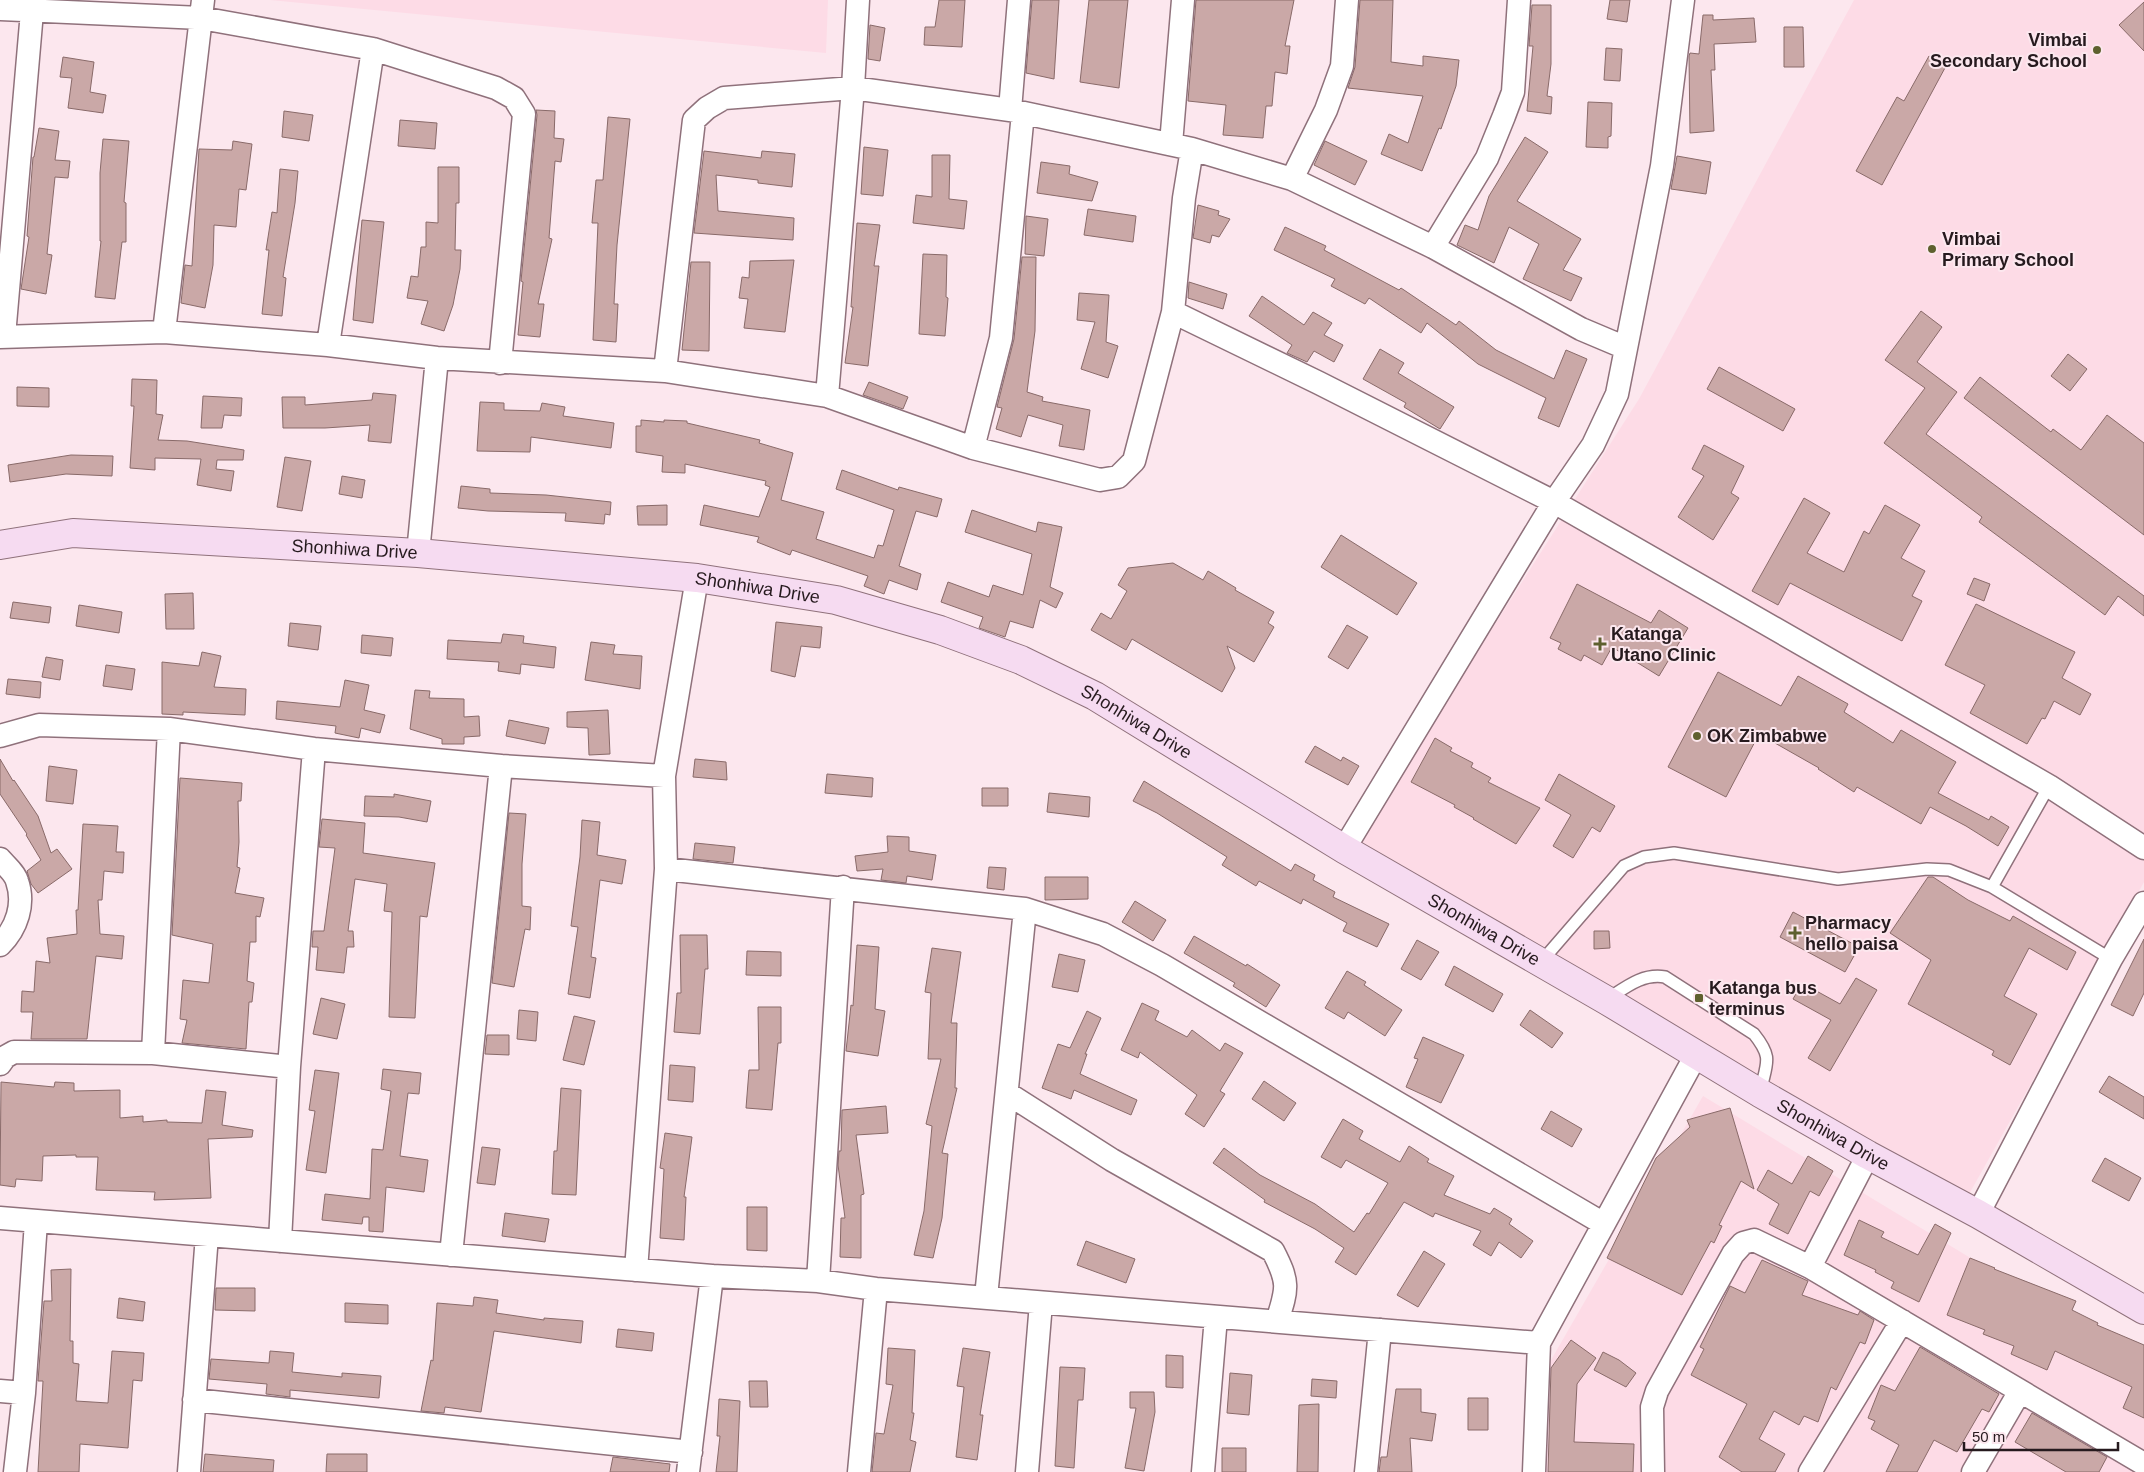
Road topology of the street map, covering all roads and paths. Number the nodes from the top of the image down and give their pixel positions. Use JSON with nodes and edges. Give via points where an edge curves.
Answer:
{"nodes":[{"id":1,"x":858,"y":0,"type":"edge"},
{"id":2,"x":1019,"y":0,"type":"edge"},
{"id":3,"x":1183,"y":0,"type":"edge"},
{"id":4,"x":1347,"y":0,"type":"edge"},
{"id":5,"x":1519,"y":0,"type":"edge"},
{"id":6,"x":1683,"y":0,"type":"edge"},
{"id":7,"x":32,"y":5,"type":"edge"},
{"id":8,"x":0,"y":9,"type":"edge"},
{"id":9,"x":202,"y":9,"type":"edge"},
{"id":10,"x":373,"y":48,"type":"junction"},
{"id":11,"x":853,"y":88,"type":"junction"},
{"id":12,"x":1016,"y":111,"type":"junction"},
{"id":13,"x":1182,"y":147,"type":"junction"},
{"id":14,"x":1292,"y":179,"type":"junction"},
{"id":15,"x":1434,"y":246,"type":"junction"},
{"id":16,"x":1173,"y":312,"type":"junction"},
{"id":17,"x":164,"y":332,"type":"junction"},
{"id":18,"x":2,"y":337,"type":"edge"},
{"id":19,"x":328,"y":345,"type":"junction"},
{"id":20,"x":1626,"y":348,"type":"junction"},
{"id":21,"x":437,"y":358,"type":"junction"},
{"id":22,"x":500,"y":363,"type":"junction"},
{"id":23,"x":665,"y":371,"type":"junction"},
{"id":24,"x":827,"y":396,"type":"junction"},
{"id":25,"x":973,"y":448,"type":"junction"},
{"id":26,"x":1554,"y":502,"type":"junction"},
{"id":27,"x":0,"y":545,"type":"edge"},
{"id":28,"x":418,"y":553,"type":"junction"},
{"id":29,"x":696,"y":578,"type":"junction"},
{"id":30,"x":169,"y":729,"type":"junction"},
{"id":31,"x":0,"y":736,"type":"edge"},
{"id":32,"x":314,"y":749,"type":"junction"},
{"id":33,"x":501,"y":766,"type":"junction"},
{"id":34,"x":664,"y":776,"type":"junction"},
{"id":35,"x":2048,"y":786,"type":"junction"},
{"id":36,"x":2144,"y":848,"type":"edge"},
{"id":37,"x":1344,"y":849,"type":"junction"},
{"id":38,"x":0,"y":859,"type":"edge"},
{"id":39,"x":666,"y":869,"type":"junction"},
{"id":40,"x":1992,"y":887,"type":"junction"},
{"id":41,"x":843,"y":888,"type":"junction"},
{"id":42,"x":1025,"y":909,"type":"junction"},
{"id":43,"x":2142,"y":914,"type":"edge"},
{"id":44,"x":0,"y":945,"type":"edge"},
{"id":45,"x":2111,"y":959,"type":"junction"},
{"id":46,"x":1541,"y":962,"type":"junction"},
{"id":47,"x":1606,"y":1000,"type":"junction"},
{"id":48,"x":154,"y":1053,"type":"junction"},
{"id":49,"x":1696,"y":1055,"type":"junction"},
{"id":50,"x":0,"y":1064,"type":"edge"},
{"id":51,"x":289,"y":1067,"type":"junction"},
{"id":52,"x":1006,"y":1093,"type":"junction"},
{"id":53,"x":1760,"y":1093,"type":"junction"},
{"id":54,"x":1868,"y":1155,"type":"junction"},
{"id":55,"x":1978,"y":1214,"type":"junction"},
{"id":56,"x":0,"y":1218,"type":"edge"},
{"id":57,"x":36,"y":1222,"type":"junction"},
{"id":58,"x":1604,"y":1224,"type":"junction"},
{"id":59,"x":207,"y":1236,"type":"junction"},
{"id":60,"x":280,"y":1241,"type":"junction"},
{"id":61,"x":451,"y":1255,"type":"junction"},
{"id":62,"x":1810,"y":1267,"type":"junction"},
{"id":63,"x":636,"y":1270,"type":"junction"},
{"id":64,"x":712,"y":1276,"type":"junction"},
{"id":65,"x":818,"y":1281,"type":"junction"},
{"id":66,"x":876,"y":1289,"type":"junction"},
{"id":67,"x":986,"y":1297,"type":"junction"},
{"id":68,"x":1041,"y":1303,"type":"junction"},
{"id":69,"x":2144,"y":1310,"type":"edge"},
{"id":70,"x":1216,"y":1317,"type":"junction"},
{"id":71,"x":1277,"y":1321,"type":"junction"},
{"id":72,"x":1902,"y":1321,"type":"junction"},
{"id":73,"x":1380,"y":1330,"type":"junction"},
{"id":74,"x":1540,"y":1343,"type":"junction"},
{"id":75,"x":0,"y":1391,"type":"edge"},
{"id":76,"x":2020,"y":1391,"type":"junction"},
{"id":77,"x":24,"y":1393,"type":"junction"},
{"id":78,"x":194,"y":1400,"type":"junction"},
{"id":79,"x":689,"y":1462,"type":"edge"},
{"id":80,"x":2144,"y":1464,"type":"edge"},
{"id":81,"x":15,"y":1472,"type":"edge"},
{"id":82,"x":189,"y":1472,"type":"edge"},
{"id":83,"x":859,"y":1472,"type":"edge"},
{"id":84,"x":1027,"y":1472,"type":"edge"},
{"id":85,"x":1203,"y":1472,"type":"edge"},
{"id":86,"x":1366,"y":1472,"type":"edge"},
{"id":87,"x":1534,"y":1472,"type":"edge"},
{"id":88,"x":1653,"y":1472,"type":"edge"},
{"id":89,"x":1810,"y":1472,"type":"edge"},
{"id":90,"x":1973,"y":1472,"type":"edge"}],
"edges":[{"from":1,"to":11,"type":"street"},
{"from":2,"to":12,"type":"street"},
{"from":3,"to":13,"type":"street"},
{"from":4,"to":14,"type":"street","via":[[1342,66],[1326,110]]},
{"from":5,"to":15,"type":"street","via":[[1513,92],[1487,158]]},
{"from":6,"to":20,"type":"street","via":[[1662,166]]},
{"from":7,"to":8,"type":"street"},
{"from":7,"to":9,"type":"street"},
{"from":7,"to":18,"type":"street"},
{"from":9,"to":10,"type":"street"},
{"from":9,"to":17,"type":"street"},
{"from":10,"to":19,"type":"street"},
{"from":10,"to":22,"type":"street","via":[[496,88],[514,98],[524,114]]},
{"from":11,"to":12,"type":"street"},
{"from":11,"to":23,"type":"street","via":[[724,98],[694,120]]},
{"from":11,"to":24,"type":"street"},
{"from":12,"to":13,"type":"street"},
{"from":12,"to":25,"type":"street","via":[[1001,338]]},
{"from":13,"to":14,"type":"street"},
{"from":13,"to":16,"type":"street","via":[[1184,198]]},
{"from":14,"to":15,"type":"street"},
{"from":15,"to":20,"type":"street","via":[[1581,329]]},
{"from":16,"to":25,"type":"street","via":[[1134,461],[1118,477],[1100,480]]},
{"from":16,"to":26,"type":"street"},
{"from":17,"to":18,"type":"street"},
{"from":17,"to":19,"type":"street"},
{"from":19,"to":21,"type":"street"},
{"from":20,"to":26,"type":"street","via":[[1617,394],[1593,445]]},
{"from":21,"to":22,"type":"street"},
{"from":21,"to":28,"type":"street"},
{"from":22,"to":23,"type":"street"},
{"from":23,"to":24,"type":"street"},
{"from":24,"to":25,"type":"street"},
{"from":26,"to":35,"type":"street"},
{"from":26,"to":37,"type":"street"},
{"from":27,"to":28,"type":"street","name":"Shonhiwa Drive","via":[[72,533]]},
{"from":28,"to":29,"type":"street","name":"Shonhiwa Drive"},
{"from":29,"to":34,"type":"street"},
{"from":29,"to":37,"type":"street","name":"Shonhiwa Drive","via":[[836,600],[940,630],[1021,660],[1095,696]]},
{"from":30,"to":31,"type":"street","via":[[39,725]]},
{"from":30,"to":32,"type":"street"},
{"from":30,"to":48,"type":"street"},
{"from":32,"to":33,"type":"street"},
{"from":32,"to":51,"type":"street"},
{"from":33,"to":34,"type":"street"},
{"from":33,"to":61,"type":"street"},
{"from":34,"to":39,"type":"street"},
{"from":35,"to":36,"type":"street"},
{"from":35,"to":40,"type":"lane"},
{"from":37,"to":46,"type":"street","name":"Shonhiwa Drive"},
{"from":38,"to":44,"type":"street","via":[[17,879],[21,906],[12,932]]},
{"from":39,"to":41,"type":"street"},
{"from":39,"to":63,"type":"street"},
{"from":40,"to":45,"type":"lane"},
{"from":40,"to":46,"type":"lane","via":[[1949,870],[1927,868],[1838,879],[1674,853],[1644,857],[1624,866]]},
{"from":41,"to":42,"type":"street"},
{"from":41,"to":65,"type":"street"},
{"from":42,"to":52,"type":"street"},
{"from":42,"to":58,"type":"street","via":[[1103,934],[1162,965]]},
{"from":43,"to":45,"type":"street"},
{"from":45,"to":55,"type":"street"},
{"from":46,"to":47,"type":"street","name":"Shonhiwa Drive"},
{"from":47,"to":49,"type":"street","name":"Shonhiwa Drive"},
{"from":47,"to":53,"type":"lane","via":[[1643,978],[1653,975],[1665,977],[1754,1034],[1768,1057]]},
{"from":48,"to":50,"type":"street","via":[[14,1052],[4,1057]]},
{"from":48,"to":51,"type":"street"},
{"from":49,"to":53,"type":"street","name":"Shonhiwa Drive"},
{"from":49,"to":58,"type":"street"},
{"from":51,"to":60,"type":"street"},
{"from":52,"to":67,"type":"street"},
{"from":52,"to":71,"type":"street","via":[[1112,1160],[1273,1251],[1284,1273],[1285,1296]]},
{"from":53,"to":54,"type":"street","name":"Shonhiwa Drive"},
{"from":54,"to":55,"type":"street","name":"Shonhiwa Drive"},
{"from":54,"to":62,"type":"street"},
{"from":55,"to":69,"type":"street","name":"Shonhiwa Drive"},
{"from":56,"to":57,"type":"street"},
{"from":57,"to":59,"type":"street"},
{"from":57,"to":77,"type":"street"},
{"from":58,"to":74,"type":"street"},
{"from":59,"to":60,"type":"street"},
{"from":59,"to":78,"type":"street"},
{"from":60,"to":61,"type":"street"},
{"from":61,"to":63,"type":"street"},
{"from":62,"to":72,"type":"street"},
{"from":62,"to":88,"type":"street","via":[[1754,1240],[1743,1243],[1733,1254],[1657,1391],[1652,1407]]},
{"from":63,"to":64,"type":"street"},
{"from":64,"to":65,"type":"street"},
{"from":64,"to":79,"type":"street"},
{"from":65,"to":66,"type":"street"},
{"from":66,"to":67,"type":"street"},
{"from":66,"to":83,"type":"street"},
{"from":67,"to":68,"type":"street"},
{"from":68,"to":70,"type":"street"},
{"from":68,"to":84,"type":"street"},
{"from":70,"to":71,"type":"street"},
{"from":70,"to":85,"type":"street"},
{"from":71,"to":73,"type":"street"},
{"from":72,"to":76,"type":"street"},
{"from":72,"to":89,"type":"street"},
{"from":73,"to":74,"type":"street"},
{"from":73,"to":86,"type":"street"},
{"from":74,"to":87,"type":"street"},
{"from":75,"to":77,"type":"street"},
{"from":76,"to":80,"type":"street"},
{"from":76,"to":90,"type":"street"},
{"from":77,"to":81,"type":"street"},
{"from":78,"to":79,"type":"street"},
{"from":78,"to":82,"type":"street"}]}
